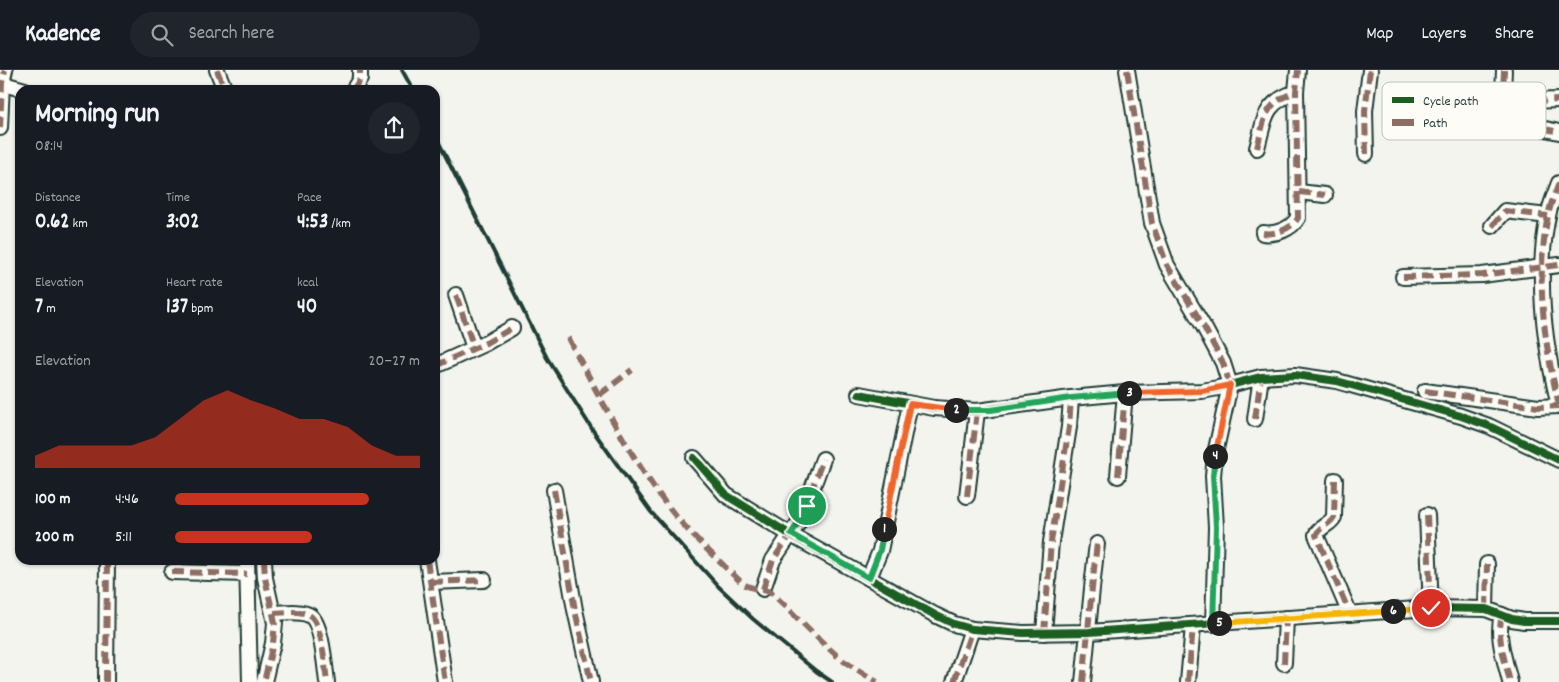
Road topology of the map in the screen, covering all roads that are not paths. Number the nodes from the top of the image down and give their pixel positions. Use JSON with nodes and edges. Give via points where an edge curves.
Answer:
{"nodes":[{"id":1,"x":217,"y":70,"type":"edge"},
{"id":2,"x":360,"y":70,"type":"edge"},
{"id":3,"x":1128,"y":70,"type":"edge"},
{"id":4,"x":1298,"y":70,"type":"edge"},
{"id":5,"x":1370,"y":70,"type":"edge"},
{"id":6,"x":2,"y":79,"type":"edge"},
{"id":7,"x":15,"y":85,"type":"edge"},
{"id":8,"x":223,"y":85,"type":"edge"},
{"id":9,"x":356,"y":85,"type":"edge"},
{"id":10,"x":1296,"y":92,"type":"junction"},
{"id":11,"x":1546,"y":100,"type":"edge"},
{"id":12,"x":1559,"y":100,"type":"edge"},
{"id":13,"x":0,"y":128,"type":"edge"},
{"id":14,"x":1546,"y":129,"type":"edge"},
{"id":15,"x":1559,"y":132,"type":"edge"},
{"id":16,"x":1257,"y":148,"type":"dead end"},
{"id":17,"x":1366,"y":154,"type":"dead end"},
{"id":18,"x":1559,"y":183,"type":"edge"},
{"id":19,"x":1298,"y":192,"type":"junction"},
{"id":20,"x":1325,"y":195,"type":"dead end"},
{"id":21,"x":1548,"y":216,"type":"junction"},
{"id":22,"x":1492,"y":226,"type":"dead end"},
{"id":23,"x":1264,"y":233,"type":"dead end"},
{"id":24,"x":1559,"y":266,"type":"edge"},
{"id":25,"x":1543,"y":267,"type":"junction"},
{"id":26,"x":1403,"y":277,"type":"dead end"},
{"id":27,"x":456,"y":295,"type":"dead end"},
{"id":28,"x":512,"y":328,"type":"dead end"},
{"id":29,"x":474,"y":348,"type":"junction"},
{"id":30,"x":440,"y":364,"type":"edge"},
{"id":31,"x":1261,"y":377,"type":"junction"},
{"id":32,"x":1230,"y":385,"type":"junction"},
{"id":33,"x":1425,"y":392,"type":"dead end"},
{"id":34,"x":859,"y":394,"type":"dead end"},
{"id":35,"x":1125,"y":394,"type":"junction"},
{"id":36,"x":1071,"y":398,"type":"junction"},
{"id":37,"x":910,"y":404,"type":"junction"},
{"id":38,"x":1559,"y":405,"type":"edge"},
{"id":39,"x":977,"y":411,"type":"junction"},
{"id":40,"x":1255,"y":419,"type":"dead end"},
{"id":41,"x":694,"y":458,"type":"dead end"},
{"id":42,"x":823,"y":458,"type":"dead end"},
{"id":43,"x":1559,"y":460,"type":"edge"},
{"id":44,"x":1118,"y":476,"type":"dead end"},
{"id":45,"x":1335,"y":480,"type":"dead end"},
{"id":46,"x":554,"y":490,"type":"dead end"},
{"id":47,"x":967,"y":496,"type":"dead end"},
{"id":48,"x":1427,"y":516,"type":"dead end"},
{"id":49,"x":791,"y":534,"type":"junction"},
{"id":50,"x":1097,"y":544,"type":"dead end"},
{"id":51,"x":1487,"y":564,"type":"dead end"},
{"id":52,"x":108,"y":565,"type":"edge"},
{"id":53,"x":264,"y":565,"type":"edge"},
{"id":54,"x":429,"y":565,"type":"edge"},
{"id":55,"x":247,"y":567,"type":"edge"},
{"id":56,"x":172,"y":572,"type":"dead end"},
{"id":57,"x":869,"y":578,"type":"junction"},
{"id":58,"x":484,"y":580,"type":"dead end"},
{"id":59,"x":431,"y":582,"type":"junction"},
{"id":60,"x":763,"y":589,"type":"dead end"},
{"id":61,"x":1431,"y":608,"type":"junction"},
{"id":62,"x":1486,"y":609,"type":"junction"},
{"id":63,"x":274,"y":613,"type":"junction"},
{"id":64,"x":1350,"y":614,"type":"junction"},
{"id":65,"x":1502,"y":615,"type":"junction"},
{"id":66,"x":1286,"y":618,"type":"junction"},
{"id":67,"x":1559,"y":621,"type":"edge"},
{"id":68,"x":1213,"y":624,"type":"junction"},
{"id":69,"x":1193,"y":626,"type":"junction"},
{"id":70,"x":972,"y":629,"type":"junction"},
{"id":71,"x":1089,"y":632,"type":"junction"},
{"id":72,"x":1044,"y":633,"type":"junction"},
{"id":73,"x":1284,"y":663,"type":"dead end"},
{"id":74,"x":106,"y":682,"type":"edge"},
{"id":75,"x":250,"y":682,"type":"edge"},
{"id":76,"x":264,"y":682,"type":"edge"},
{"id":77,"x":327,"y":682,"type":"edge"},
{"id":78,"x":445,"y":682,"type":"edge"},
{"id":79,"x":591,"y":682,"type":"edge"},
{"id":80,"x":954,"y":682,"type":"edge"},
{"id":81,"x":1083,"y":682,"type":"edge"},
{"id":82,"x":1188,"y":682,"type":"edge"},
{"id":83,"x":1510,"y":682,"type":"edge"}],
"edges":[{"from":1,"to":8,"type":"street"},
{"from":2,"to":9,"type":"street"},
{"from":3,"to":32,"type":"street","via":[[1158,243],[1167,265],[1223,363]]},
{"from":4,"to":10,"type":"street"},
{"from":5,"to":17,"type":"street","via":[[1365,111]]},
{"from":6,"to":7,"type":"street"},
{"from":6,"to":13,"type":"street"},
{"from":10,"to":16,"type":"street","via":[[1270,106]]},
{"from":10,"to":19,"type":"street"},
{"from":11,"to":12,"type":"street"},
{"from":14,"to":15,"type":"street"},
{"from":18,"to":21,"type":"street"},
{"from":19,"to":20,"type":"street"},
{"from":19,"to":23,"type":"street","via":[[1299,213],[1295,222],[1276,234]]},
{"from":21,"to":22,"type":"street","via":[[1504,211]]},
{"from":21,"to":25,"type":"street"},
{"from":24,"to":25,"type":"street"},
{"from":25,"to":26,"type":"street","via":[[1460,277]]},
{"from":25,"to":38,"type":"street","via":[[1543,311],[1551,374]]},
{"from":27,"to":29,"type":"street"},
{"from":28,"to":29,"type":"street"},
{"from":29,"to":30,"type":"street"},
{"from":31,"to":32,"type":"street"},
{"from":31,"to":40,"type":"street"},
{"from":31,"to":43,"type":"street","via":[[1313,376],[1428,405],[1489,426]]},
{"from":32,"to":35,"type":"street","via":[[1202,391]]},
{"from":32,"to":68,"type":"street","via":[[1213,476],[1216,527]]},
{"from":33,"to":38,"type":"street","via":[[1538,407]]},
{"from":34,"to":37,"type":"street"},
{"from":35,"to":36,"type":"street"},
{"from":35,"to":44,"type":"street"},
{"from":36,"to":39,"type":"street"},
{"from":36,"to":72,"type":"street","via":[[1051,542]]},
{"from":37,"to":39,"type":"street"},
{"from":37,"to":57,"type":"street","via":[[880,550]]},
{"from":39,"to":47,"type":"street"},
{"from":41,"to":49,"type":"street","via":[[726,495]]},
{"from":42,"to":49,"type":"street","via":[[807,506]]},
{"from":45,"to":64,"type":"street","via":[[1334,517],[1316,535]]},
{"from":46,"to":79,"type":"street"},
{"from":48,"to":61,"type":"street"},
{"from":49,"to":57,"type":"street"},
{"from":49,"to":60,"type":"street","via":[[772,560]]},
{"from":50,"to":71,"type":"street","via":[[1089,603]]},
{"from":51,"to":62,"type":"street"},
{"from":52,"to":74,"type":"street"},
{"from":53,"to":63,"type":"street"},
{"from":54,"to":59,"type":"street"},
{"from":55,"to":56,"type":"street"},
{"from":55,"to":75,"type":"street"},
{"from":57,"to":70,"type":"street","via":[[935,615]]},
{"from":58,"to":59,"type":"street"},
{"from":59,"to":78,"type":"street"},
{"from":61,"to":62,"type":"street"},
{"from":61,"to":64,"type":"street"},
{"from":62,"to":65,"type":"street"},
{"from":63,"to":76,"type":"street","via":[[275,632]]},
{"from":63,"to":77,"type":"street","via":[[301,613],[314,619]]},
{"from":64,"to":66,"type":"street"},
{"from":65,"to":67,"type":"street","via":[[1524,621]]},
{"from":65,"to":83,"type":"street","via":[[1500,639]]},
{"from":66,"to":68,"type":"street"},
{"from":66,"to":73,"type":"street"},
{"from":68,"to":69,"type":"street"},
{"from":69,"to":71,"type":"street"},
{"from":69,"to":82,"type":"street"},
{"from":70,"to":72,"type":"street"},
{"from":70,"to":80,"type":"street"},
{"from":71,"to":72,"type":"street"},
{"from":71,"to":81,"type":"street"}]}
